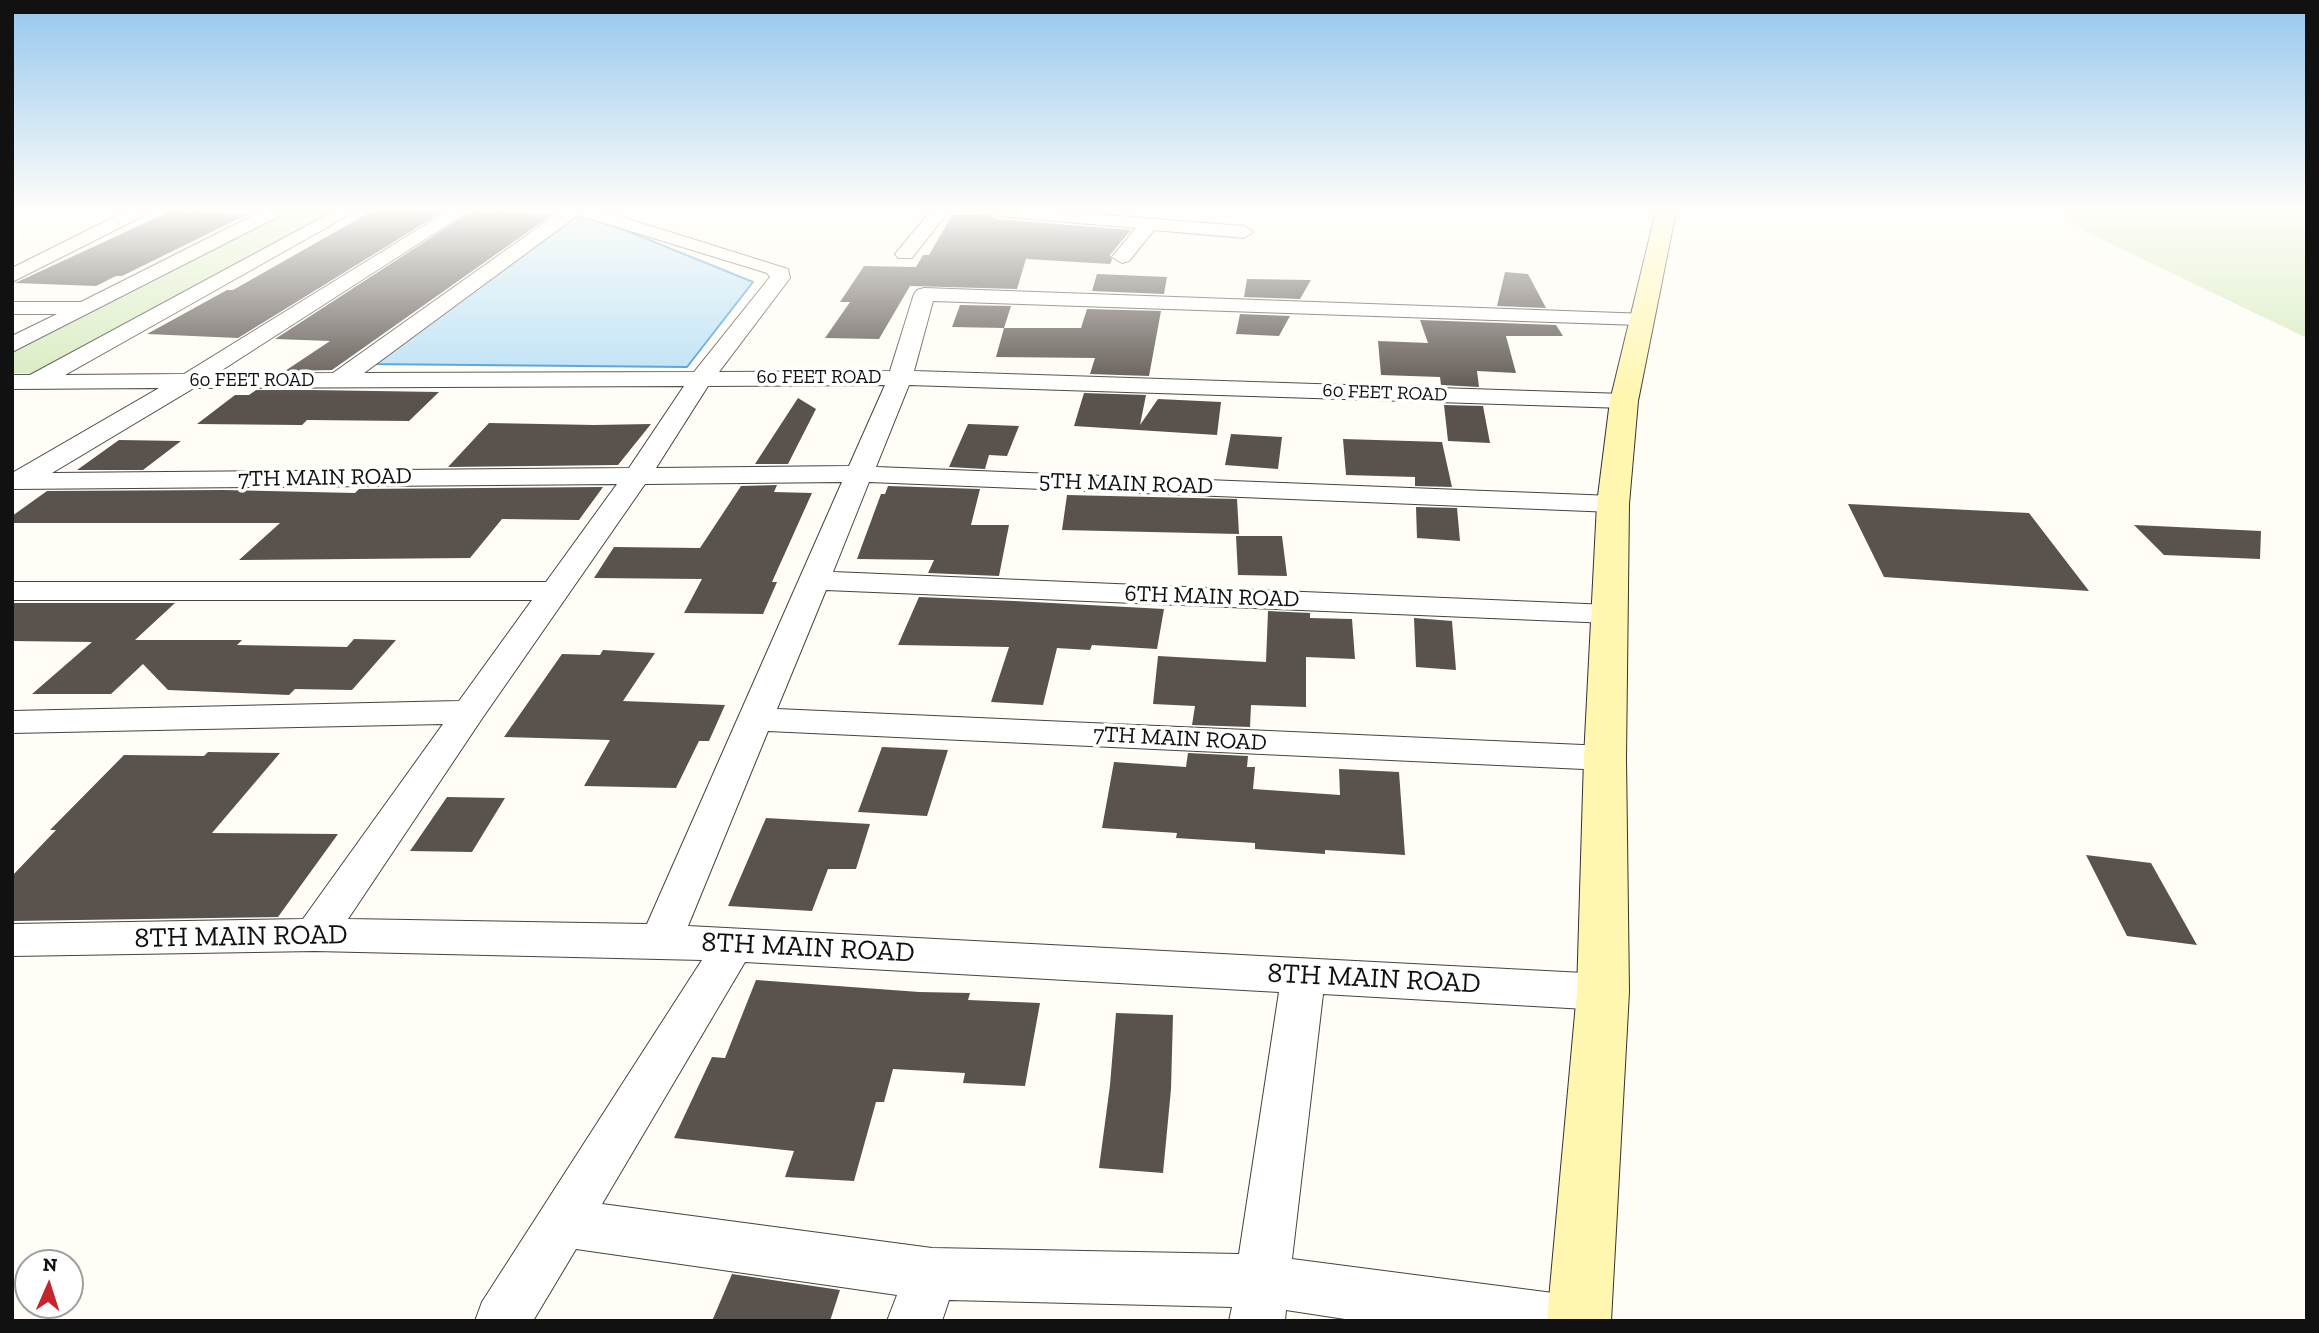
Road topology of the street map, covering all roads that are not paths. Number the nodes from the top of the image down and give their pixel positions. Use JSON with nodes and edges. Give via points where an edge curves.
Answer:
{"nodes":[{"id":1,"x":151,"y":273,"type":"edge"},
{"id":2,"x":229,"y":273,"type":"edge"},
{"id":3,"x":361,"y":273,"type":"edge"},
{"id":4,"x":486,"y":273,"type":"edge"},
{"id":5,"x":781,"y":273,"type":"edge"},
{"id":6,"x":1650,"y":273,"type":"edge"},
{"id":7,"x":12,"y":307,"type":"edge"},
{"id":8,"x":84,"y":307,"type":"junction"},
{"id":9,"x":1640,"y":320,"type":"junction"},
{"id":10,"x":12,"y":345,"type":"edge"},
{"id":11,"x":900,"y":378,"type":"junction"},
{"id":12,"x":702,"y":379,"type":"junction"},
{"id":13,"x":189,"y":381,"type":"junction"},
{"id":14,"x":338,"y":381,"type":"junction"},
{"id":15,"x":23,"y":382,"type":"edge"},
{"id":16,"x":1625,"y":401,"type":"junction"},
{"id":17,"x":638,"y":474,"type":"junction"},
{"id":18,"x":860,"y":474,"type":"junction"},
{"id":19,"x":14,"y":482,"type":"edge"},
{"id":20,"x":1613,"y":503,"type":"junction"},
{"id":21,"x":815,"y":580,"type":"junction"},
{"id":22,"x":12,"y":591,"type":"edge"},
{"id":23,"x":554,"y":591,"type":"junction"},
{"id":24,"x":1609,"y":614,"type":"junction"},
{"id":25,"x":469,"y":712,"type":"junction"},
{"id":26,"x":755,"y":719,"type":"junction"},
{"id":27,"x":12,"y":722,"type":"edge"},
{"id":28,"x":1605,"y":758,"type":"junction"},
{"id":29,"x":315,"y":934,"type":"junction"},
{"id":30,"x":12,"y":940,"type":"edge"},
{"id":31,"x":661,"y":941,"type":"junction"},
{"id":32,"x":734,"y":944,"type":"junction"},
{"id":33,"x":1303,"y":975,"type":"junction"},
{"id":34,"x":1603,"y":992,"type":"junction"},
{"id":35,"x":563,"y":1223,"type":"junction"},
{"id":36,"x":923,"y":1297,"type":"edge"},
{"id":37,"x":1260,"y":1301,"type":"edge"},
{"id":38,"x":502,"y":1321,"type":"edge"},
{"id":39,"x":1553,"y":1321,"type":"edge"},
{"id":40,"x":1579,"y":1321,"type":"edge"}],
"edges":[{"from":1,"to":8,"type":"street"},
{"from":2,"to":15,"type":"street"},
{"from":3,"to":13,"type":"street"},
{"from":4,"to":14,"type":"street"},
{"from":5,"to":12,"type":"street"},
{"from":6,"to":9,"type":"street"},
{"from":7,"to":8,"type":"street"},
{"from":8,"to":10,"type":"street"},
{"from":9,"to":11,"type":"street","via":[[924,294]]},
{"from":9,"to":16,"type":"street"},
{"from":11,"to":12,"type":"street","name":"60 FEET ROAD"},
{"from":11,"to":16,"type":"street","name":"60 FEET ROAD"},
{"from":11,"to":18,"type":"street"},
{"from":12,"to":14,"type":"street","name":"60 FEET ROAD"},
{"from":12,"to":17,"type":"street"},
{"from":13,"to":14,"type":"street","name":"60 FEET ROAD"},
{"from":13,"to":15,"type":"street","name":"60 FEET ROAD"},
{"from":13,"to":19,"type":"street"},
{"from":16,"to":20,"type":"street"},
{"from":17,"to":18,"type":"street","name":"5TH MAIN ROAD"},
{"from":17,"to":19,"type":"street","name":"7TH MAIN ROAD"},
{"from":17,"to":23,"type":"street"},
{"from":18,"to":20,"type":"street","name":"5TH MAIN ROAD"},
{"from":18,"to":21,"type":"street"},
{"from":20,"to":24,"type":"street"},
{"from":21,"to":24,"type":"street","name":"6TH MAIN ROAD"},
{"from":21,"to":26,"type":"street"},
{"from":22,"to":23,"type":"street"},
{"from":23,"to":25,"type":"street"},
{"from":24,"to":28,"type":"street"},
{"from":25,"to":27,"type":"street"},
{"from":25,"to":29,"type":"street"},
{"from":26,"to":28,"type":"street","name":"7TH MAIN ROAD"},
{"from":26,"to":31,"type":"street"},
{"from":28,"to":34,"type":"street"},
{"from":29,"to":30,"type":"street","name":"8TH MAIN ROAD"},
{"from":29,"to":31,"type":"street","name":"8TH MAIN ROAD"},
{"from":31,"to":32,"type":"street","name":"8TH MAIN ROAD"},
{"from":32,"to":33,"type":"street","name":"8TH MAIN ROAD"},
{"from":32,"to":35,"type":"street"},
{"from":33,"to":34,"type":"street","name":"8TH MAIN ROAD"},
{"from":33,"to":37,"type":"street"},
{"from":34,"to":40,"type":"street"},
{"from":35,"to":36,"type":"street"},
{"from":35,"to":38,"type":"street"},
{"from":36,"to":37,"type":"street"},
{"from":37,"to":39,"type":"street"}]}
